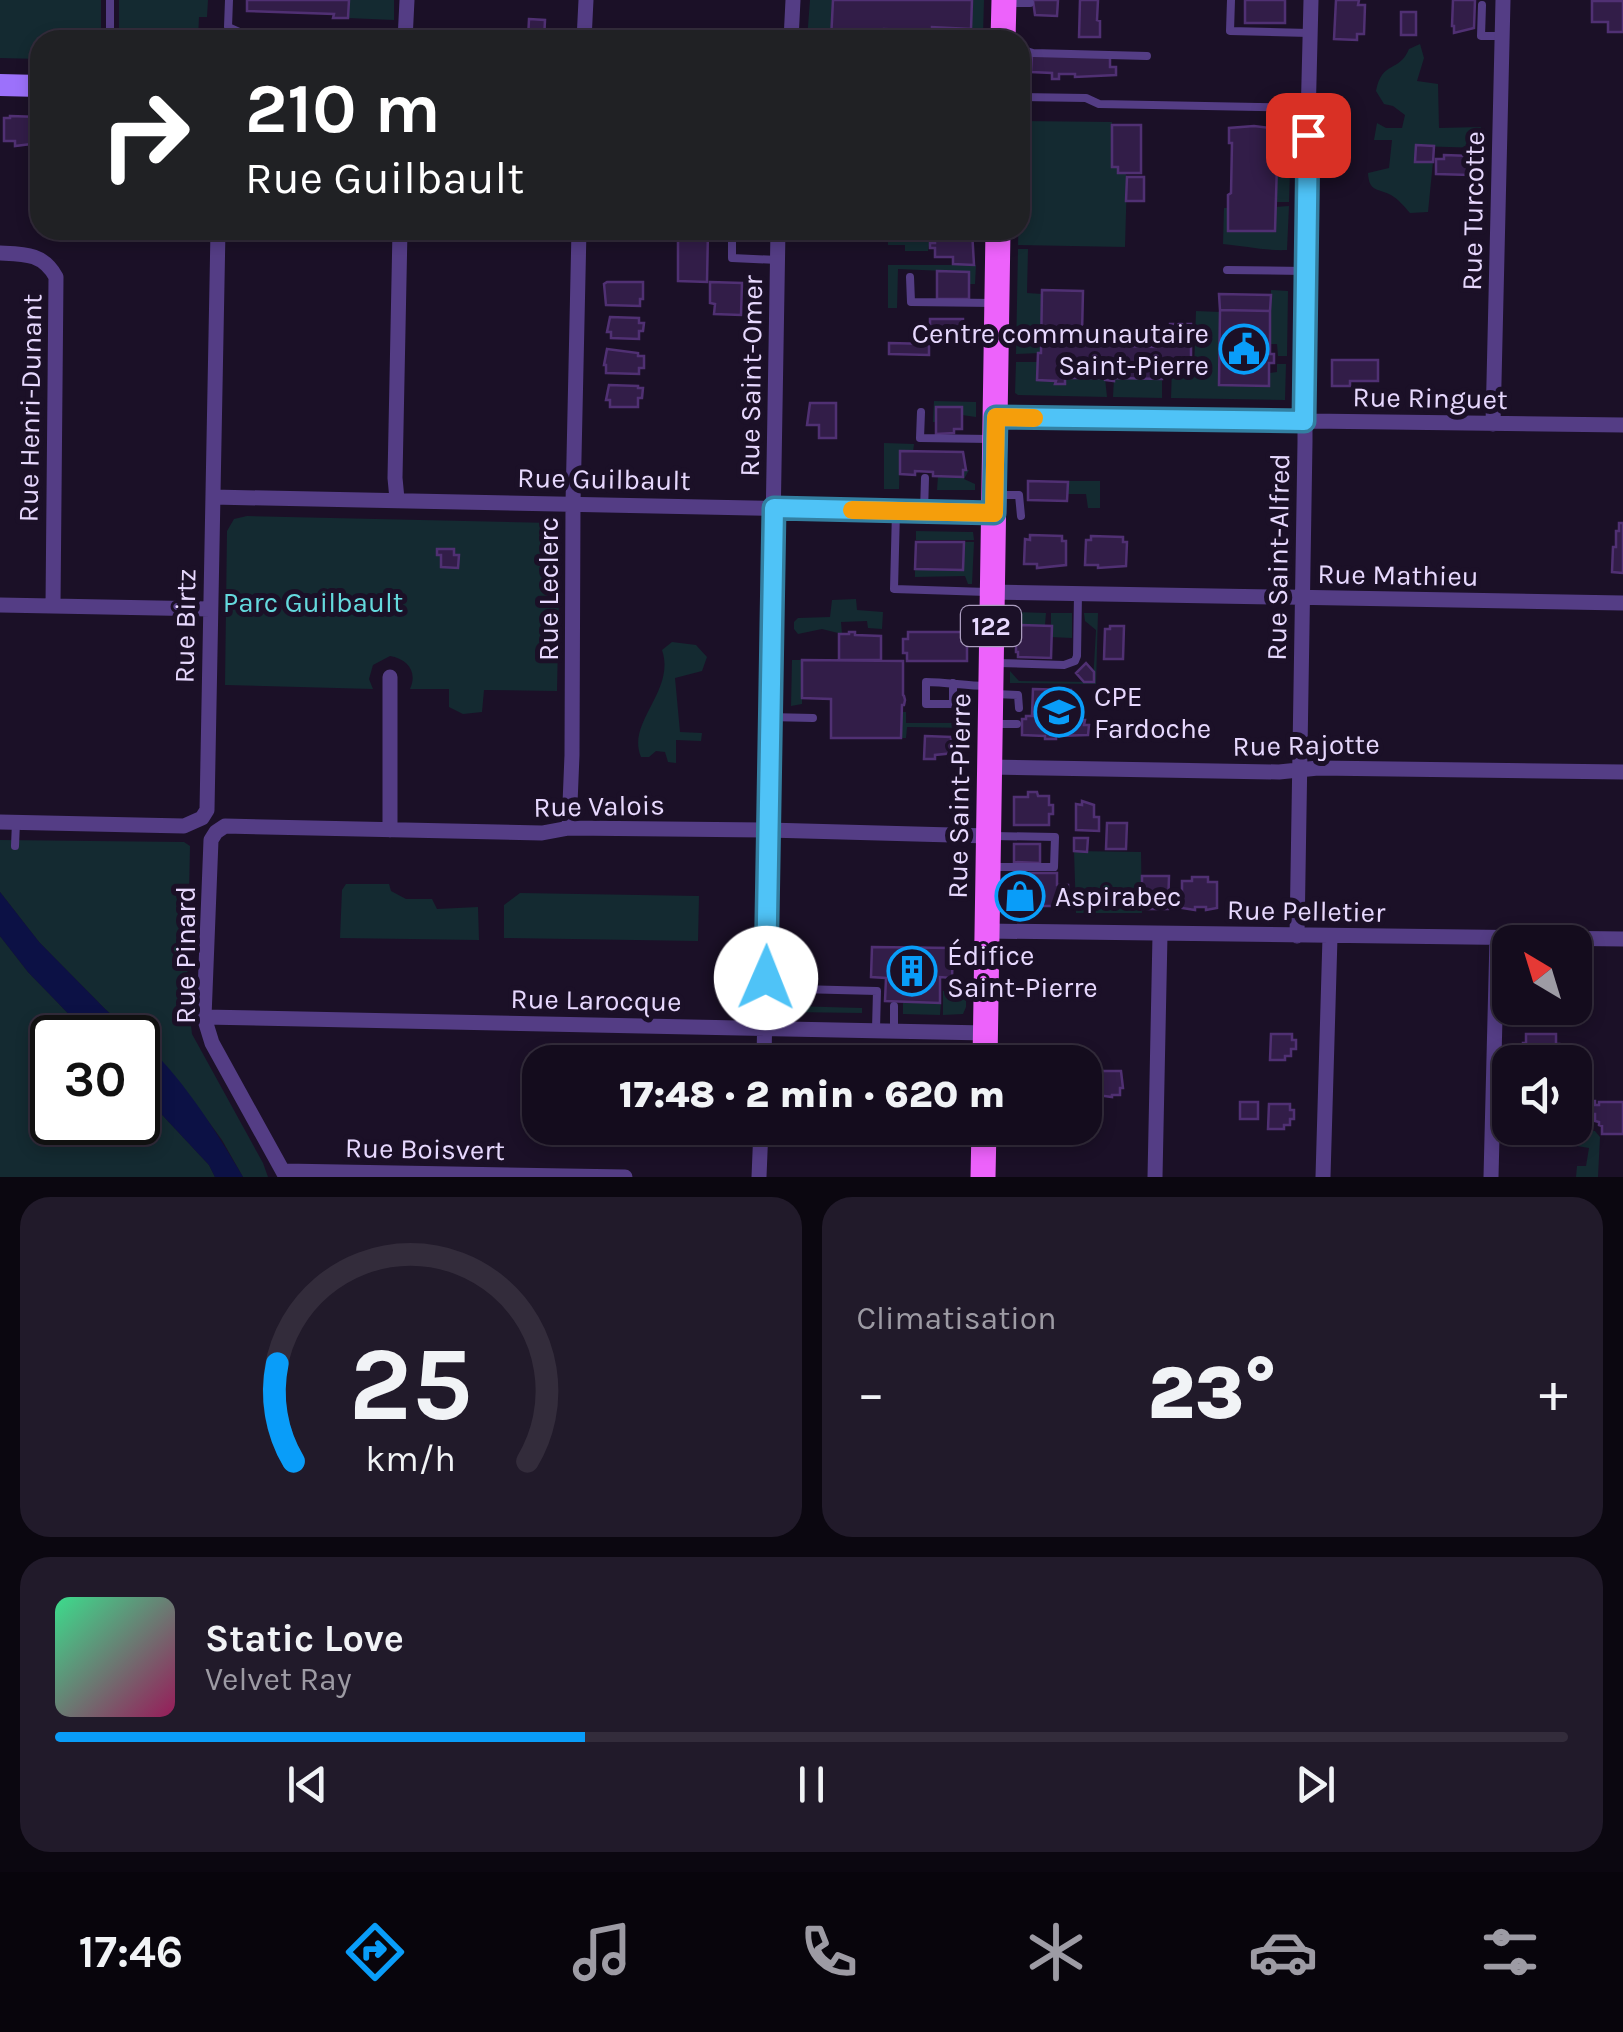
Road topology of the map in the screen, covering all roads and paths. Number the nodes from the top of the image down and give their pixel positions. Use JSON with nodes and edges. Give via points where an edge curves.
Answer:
{"nodes":[{"id":1,"x":110,"y":0,"type":"edge"},
{"id":2,"x":229,"y":0,"type":"edge"},
{"id":3,"x":407,"y":0,"type":"edge"},
{"id":4,"x":586,"y":0,"type":"edge"},
{"id":5,"x":793,"y":0,"type":"edge"},
{"id":6,"x":1231,"y":0,"type":"edge"},
{"id":7,"x":1311,"y":0,"type":"edge"},
{"id":8,"x":1503,"y":0,"type":"edge"},
{"id":9,"x":1013,"y":2,"type":"edge"},
{"id":10,"x":1482,"y":5,"type":"dead end"},
{"id":11,"x":110,"y":30,"type":"edge"},
{"id":12,"x":232,"y":30,"type":"edge"},
{"id":13,"x":405,"y":30,"type":"edge"},
{"id":14,"x":584,"y":30,"type":"edge"},
{"id":15,"x":792,"y":30,"type":"edge"},
{"id":16,"x":1006,"y":30,"type":"edge"},
{"id":17,"x":1310,"y":33,"type":"junction"},
{"id":18,"x":1502,"y":36,"type":"junction"},
{"id":19,"x":1030,"y":52,"type":"edge"},
{"id":20,"x":1148,"y":56,"type":"dead end"},
{"id":21,"x":0,"y":85,"type":"edge"},
{"id":22,"x":30,"y":86,"type":"edge"},
{"id":23,"x":1030,"y":97,"type":"edge"},
{"id":24,"x":1308,"y":108,"type":"junction"},
{"id":25,"x":218,"y":240,"type":"edge"},
{"id":26,"x":400,"y":240,"type":"edge"},
{"id":27,"x":579,"y":240,"type":"edge"},
{"id":28,"x":732,"y":240,"type":"edge"},
{"id":29,"x":778,"y":240,"type":"edge"},
{"id":30,"x":998,"y":240,"type":"edge"},
{"id":31,"x":0,"y":253,"type":"edge"},
{"id":32,"x":778,"y":260,"type":"junction"},
{"id":33,"x":1227,"y":270,"type":"dead end"},
{"id":34,"x":1305,"y":271,"type":"junction"},
{"id":35,"x":910,"y":277,"type":"dead end"},
{"id":36,"x":997,"y":303,"type":"junction"},
{"id":37,"x":921,"y":412,"type":"dead end"},
{"id":38,"x":1304,"y":421,"type":"junction"},
{"id":39,"x":1493,"y":424,"type":"junction"},
{"id":40,"x":1623,"y":425,"type":"edge"},
{"id":41,"x":996,"y":428,"type":"junction"},
{"id":42,"x":925,"y":478,"type":"dead end"},
{"id":43,"x":214,"y":496,"type":"junction"},
{"id":44,"x":397,"y":499,"type":"junction"},
{"id":45,"x":574,"y":504,"type":"junction"},
{"id":46,"x":994,"y":504,"type":"junction"},
{"id":47,"x":774,"y":508,"type":"junction"},
{"id":48,"x":896,"y":511,"type":"junction"},
{"id":49,"x":924,"y":512,"type":"junction"},
{"id":50,"x":1022,"y":516,"type":"dead end"},
{"id":51,"x":992,"y":592,"type":"junction"},
{"id":52,"x":1078,"y":594,"type":"junction"},
{"id":53,"x":1303,"y":599,"type":"junction"},
{"id":54,"x":1623,"y":603,"type":"edge"},
{"id":55,"x":0,"y":605,"type":"edge"},
{"id":56,"x":53,"y":606,"type":"junction"},
{"id":57,"x":210,"y":610,"type":"junction"},
{"id":58,"x":390,"y":678,"type":"dead end"},
{"id":59,"x":991,"y":681,"type":"junction"},
{"id":60,"x":954,"y":683,"type":"junction"},
{"id":61,"x":1019,"y":708,"type":"dead end"},
{"id":62,"x":769,"y":717,"type":"junction"},
{"id":63,"x":814,"y":718,"type":"dead end"},
{"id":64,"x":990,"y":724,"type":"junction"},
{"id":65,"x":1017,"y":724,"type":"dead end"},
{"id":66,"x":990,"y":767,"type":"junction"},
{"id":67,"x":1299,"y":770,"type":"junction"},
{"id":68,"x":1623,"y":772,"type":"edge"},
{"id":69,"x":8,"y":822,"type":"edge"},
{"id":70,"x":569,"y":828,"type":"junction"},
{"id":71,"x":390,"y":830,"type":"junction"},
{"id":72,"x":768,"y":830,"type":"junction"},
{"id":73,"x":214,"y":834,"type":"joint"},
{"id":74,"x":989,"y":836,"type":"junction"},
{"id":75,"x":15,"y":846,"type":"dead end"},
{"id":76,"x":988,"y":867,"type":"junction"},
{"id":77,"x":988,"y":931,"type":"junction"},
{"id":78,"x":1160,"y":935,"type":"junction"},
{"id":79,"x":1297,"y":936,"type":"junction"},
{"id":80,"x":1330,"y":937,"type":"junction"},
{"id":81,"x":1492,"y":938,"type":"edge"},
{"id":82,"x":1592,"y":939,"type":"edge"},
{"id":83,"x":1623,"y":939,"type":"edge"},
{"id":84,"x":766,"y":978,"type":"junction"},
{"id":85,"x":894,"y":1006,"type":"dead end"},
{"id":86,"x":204,"y":1017,"type":"junction"},
{"id":87,"x":1495,"y":1025,"type":"edge"},
{"id":88,"x":765,"y":1028,"type":"junction"},
{"id":89,"x":876,"y":1031,"type":"junction"},
{"id":90,"x":894,"y":1031,"type":"junction"},
{"id":91,"x":986,"y":1033,"type":"junction"},
{"id":92,"x":764,"y":1045,"type":"edge"},
{"id":93,"x":986,"y":1045,"type":"edge"},
{"id":94,"x":761,"y":1145,"type":"edge"},
{"id":95,"x":984,"y":1145,"type":"edge"},
{"id":96,"x":285,"y":1174,"type":"edge"},
{"id":97,"x":625,"y":1177,"type":"edge"},
{"id":98,"x":760,"y":1177,"type":"edge"},
{"id":99,"x":983,"y":1177,"type":"edge"},
{"id":100,"x":1155,"y":1177,"type":"edge"},
{"id":101,"x":1323,"y":1177,"type":"edge"},
{"id":102,"x":1492,"y":1177,"type":"edge"}],
"edges":[{"from":1,"to":11,"type":"lane"},
{"from":2,"to":12,"type":"lane"},
{"from":3,"to":13,"type":"street"},
{"from":4,"to":14,"type":"street"},
{"from":5,"to":15,"type":"street"},
{"from":6,"to":17,"type":"lane","via":[[1230,31]]},
{"from":7,"to":17,"type":"street","name":"Rue Saint-Alfred"},
{"from":8,"to":18,"type":"street","name":"Rue Turcotte"},
{"from":9,"to":16,"type":"main road"},
{"from":10,"to":18,"type":"lane","via":[[1481,36]]},
{"from":17,"to":24,"type":"street","name":"Rue Saint-Alfred"},
{"from":18,"to":39,"type":"street","name":"Rue Turcotte"},
{"from":19,"to":20,"type":"lane"},
{"from":21,"to":22,"type":"street"},
{"from":23,"to":24,"type":"lane"},
{"from":24,"to":34,"type":"street","name":"Rue Saint-Alfred"},
{"from":25,"to":43,"type":"street","name":"Rue Birtz"},
{"from":26,"to":44,"type":"street"},
{"from":27,"to":45,"type":"street","name":"Rue Leclerc"},
{"from":28,"to":32,"type":"lane","via":[[732,258]]},
{"from":29,"to":32,"type":"street","name":"Rue Saint-Omer"},
{"from":30,"to":36,"type":"main road","name":"Rue Saint-Pierre","number":"122"},
{"from":31,"to":56,"type":"street","name":"Rue Henri-Dunant","via":[[41,258],[56,280]]},
{"from":32,"to":47,"type":"street","name":"Rue Saint-Omer"},
{"from":33,"to":34,"type":"lane"},
{"from":34,"to":38,"type":"street","name":"Rue Saint-Alfred"},
{"from":35,"to":36,"type":"lane","via":[[910,302]]},
{"from":36,"to":41,"type":"main road","name":"Rue Saint-Pierre","number":"122"},
{"from":37,"to":41,"type":"lane","via":[[920,438]]},
{"from":38,"to":39,"type":"street","name":"Rue Ringuet"},
{"from":38,"to":41,"type":"street","name":"Rue Ringuet"},
{"from":38,"to":53,"type":"street","name":"Rue Saint-Alfred"},
{"from":39,"to":40,"type":"street","name":"Rue Ringuet"},
{"from":41,"to":46,"type":"main road","name":"Rue Saint-Pierre","number":"122"},
{"from":42,"to":49,"type":"lane"},
{"from":43,"to":44,"type":"street","name":"Rue Guilbault"},
{"from":43,"to":57,"type":"street","name":"Rue Birtz"},
{"from":44,"to":45,"type":"street","name":"Rue Guilbault"},
{"from":45,"to":47,"type":"street","name":"Rue Guilbault"},
{"from":45,"to":70,"type":"street","name":"Rue Leclerc"},
{"from":46,"to":49,"type":"street","name":"Rue Guilbault"},
{"from":46,"to":50,"type":"lane","via":[[1019,495]]},
{"from":46,"to":51,"type":"main road","name":"Rue Saint-Pierre","number":"122"},
{"from":47,"to":48,"type":"street","name":"Rue Guilbault"},
{"from":47,"to":62,"type":"street","name":"Rue Saint-Omer"},
{"from":48,"to":49,"type":"street","name":"Rue Guilbault"},
{"from":48,"to":51,"type":"lane","via":[[894,589]]},
{"from":51,"to":52,"type":"street","name":"Rue Mathieu"},
{"from":51,"to":59,"type":"main road","name":"Rue Saint-Pierre","number":"122"},
{"from":52,"to":53,"type":"street","name":"Rue Mathieu"},
{"from":52,"to":59,"type":"lane","via":[[1078,665]]},
{"from":53,"to":54,"type":"street","name":"Rue Mathieu"},
{"from":53,"to":67,"type":"street","name":"Rue Saint-Alfred"},
{"from":55,"to":56,"type":"street"},
{"from":56,"to":57,"type":"street"},
{"from":57,"to":69,"type":"street","name":"Rue Birtz","via":[[202,818],[184,826]]},
{"from":58,"to":71,"type":"street"},
{"from":59,"to":60,"type":"lane"},
{"from":59,"to":61,"type":"lane","via":[[1016,694]]},
{"from":59,"to":64,"type":"main road","name":"Rue Saint-Pierre","number":"122"},
{"from":60,"to":60,"type":"lane","via":[[926,682],[926,704],[953,704]]},
{"from":62,"to":63,"type":"lane"},
{"from":62,"to":72,"type":"street","name":"Rue Saint-Omer"},
{"from":64,"to":65,"type":"lane"},
{"from":64,"to":66,"type":"main road","name":"Rue Saint-Pierre","number":"122"},
{"from":66,"to":67,"type":"street","name":"Rue Rajotte"},
{"from":66,"to":74,"type":"main road","name":"Rue Saint-Pierre","number":"122"},
{"from":67,"to":68,"type":"street","name":"Rue Rajotte"},
{"from":67,"to":79,"type":"street","name":"Rue Saint-Alfred"},
{"from":69,"to":75,"type":"lane"},
{"from":70,"to":71,"type":"street","name":"Rue Valois"},
{"from":70,"to":72,"type":"street","name":"Rue Valois"},
{"from":71,"to":73,"type":"street","name":"Rue Valois","via":[[230,824]]},
{"from":72,"to":74,"type":"street","name":"Rue Valois"},
{"from":72,"to":84,"type":"street","name":"Rue Saint-Omer"},
{"from":73,"to":86,"type":"street","name":"Rue Pinard"},
{"from":74,"to":76,"type":"main road","name":"Rue Saint-Pierre","number":"122"},
{"from":74,"to":76,"type":"lane","via":[[1054,837],[1054,867]]},
{"from":76,"to":77,"type":"main road","name":"Rue Saint-Pierre","number":"122"},
{"from":77,"to":78,"type":"street","name":"Rue Pelletier"},
{"from":77,"to":91,"type":"main road","name":"Rue Saint-Pierre","number":"122"},
{"from":78,"to":79,"type":"street","name":"Rue Pelletier"},
{"from":78,"to":100,"type":"street"},
{"from":79,"to":80,"type":"street","name":"Rue Pelletier"},
{"from":80,"to":81,"type":"street","name":"Rue Pelletier"},
{"from":80,"to":101,"type":"street"},
{"from":82,"to":83,"type":"street","name":"Rue Pelletier"},
{"from":84,"to":88,"type":"street","name":"Rue Saint-Omer"},
{"from":84,"to":89,"type":"lane","via":[[799,978],[798,989],[876,990]]},
{"from":85,"to":90,"type":"lane"},
{"from":86,"to":88,"type":"street","name":"Rue Larocque"},
{"from":86,"to":96,"type":"street","name":"Rue Pinard","via":[[212,1044]]},
{"from":87,"to":102,"type":"street"},
{"from":88,"to":89,"type":"street","name":"Rue Larocque"},
{"from":88,"to":92,"type":"street","name":"Rue Saint-Omer"},
{"from":89,"to":90,"type":"street","name":"Rue Larocque"},
{"from":90,"to":91,"type":"street","name":"Rue Larocque"},
{"from":91,"to":93,"type":"main road","name":"Rue Saint-Pierre","number":"122"},
{"from":94,"to":98,"type":"street"},
{"from":95,"to":99,"type":"main road"},
{"from":96,"to":97,"type":"street","name":"Rue Boisvert"}]}
